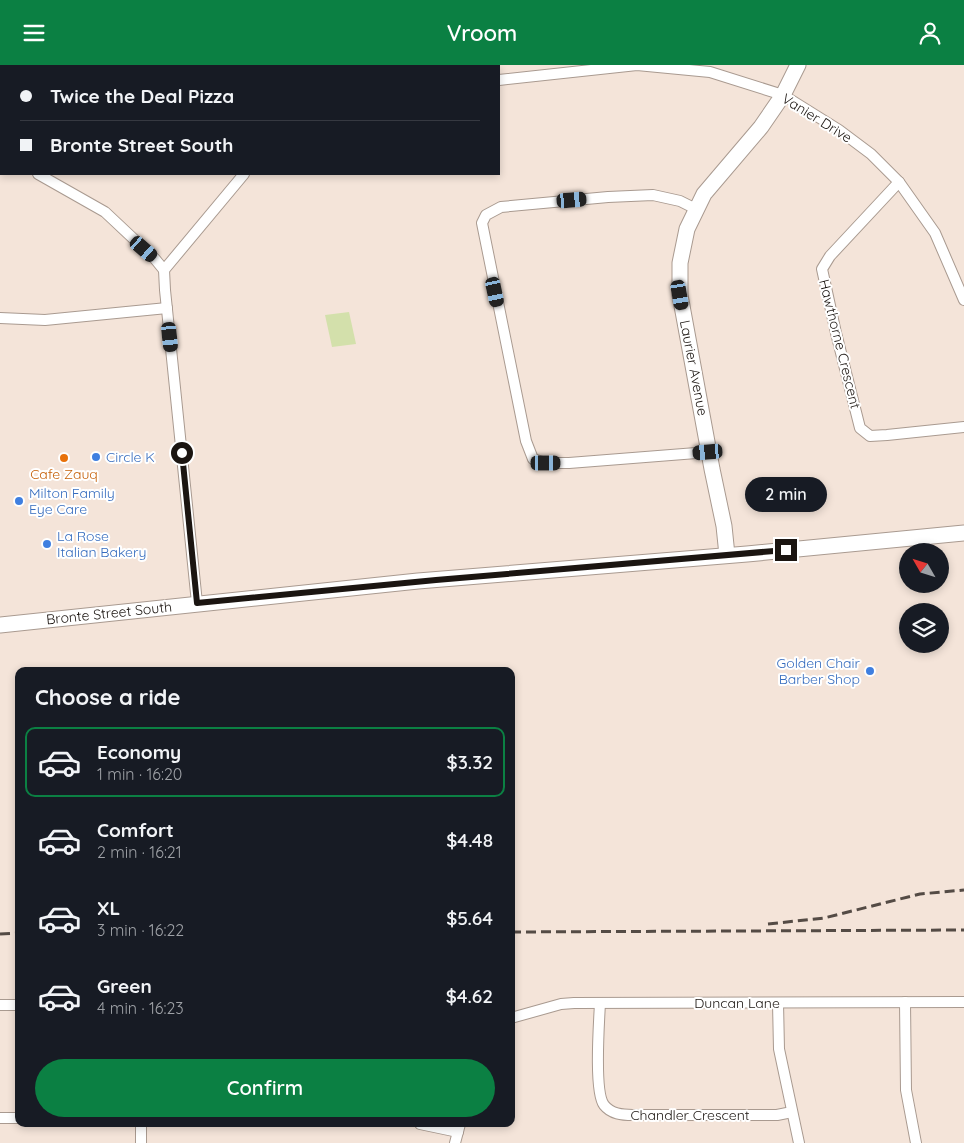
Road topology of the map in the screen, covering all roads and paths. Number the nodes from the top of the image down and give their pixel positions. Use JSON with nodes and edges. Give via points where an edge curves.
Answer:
{"nodes":[{"id":1,"x":798,"y":65,"type":"edge"},
{"id":2,"x":500,"y":79,"type":"edge"},
{"id":3,"x":783,"y":95,"type":"junction"},
{"id":4,"x":42,"y":175,"type":"edge"},
{"id":5,"x":243,"y":175,"type":"edge"},
{"id":6,"x":899,"y":182,"type":"junction"},
{"id":7,"x":696,"y":209,"type":"junction"},
{"id":8,"x":164,"y":271,"type":"junction"},
{"id":9,"x":964,"y":300,"type":"edge"},
{"id":10,"x":167,"y":308,"type":"junction"},
{"id":11,"x":0,"y":318,"type":"edge"},
{"id":12,"x":964,"y":427,"type":"edge"},
{"id":13,"x":708,"y":452,"type":"junction"},
{"id":14,"x":964,"y":533,"type":"edge"},
{"id":15,"x":727,"y":555,"type":"junction"},
{"id":16,"x":197,"y":603,"type":"junction"},
{"id":17,"x":0,"y":625,"type":"edge"},
{"id":18,"x":905,"y":1002,"type":"junction"},
{"id":19,"x":964,"y":1002,"type":"edge"},
{"id":20,"x":600,"y":1003,"type":"junction"},
{"id":21,"x":778,"y":1003,"type":"junction"},
{"id":22,"x":0,"y":1005,"type":"edge"},
{"id":23,"x":15,"y":1005,"type":"edge"},
{"id":24,"x":515,"y":1017,"type":"edge"},
{"id":25,"x":792,"y":1112,"type":"junction"},
{"id":26,"x":15,"y":1117,"type":"edge"},
{"id":27,"x":0,"y":1118,"type":"edge"},
{"id":28,"x":141,"y":1127,"type":"edge"},
{"id":29,"x":459,"y":1128,"type":"edge"},
{"id":30,"x":141,"y":1143,"type":"edge"},
{"id":31,"x":455,"y":1143,"type":"edge"},
{"id":32,"x":799,"y":1143,"type":"edge"},
{"id":33,"x":916,"y":1143,"type":"edge"}],
"edges":[{"from":1,"to":3,"type":"main road","name":"Laurier Avenue"},
{"from":2,"to":3,"type":"street","name":"Vanier Drive","via":[[637,65],[710,72]]},
{"from":3,"to":6,"type":"street","name":"Vanier Drive","via":[[839,130],[871,154]]},
{"from":3,"to":7,"type":"main road","name":"Laurier Avenue","via":[[761,127],[704,194]]},
{"from":4,"to":8,"type":"street","via":[[58,179],[104,212]]},
{"from":5,"to":8,"type":"street"},
{"from":6,"to":9,"type":"street","name":"Vanier Drive","via":[[935,233]]},
{"from":6,"to":12,"type":"street","name":"Hawthorne Crescent","via":[[830,256],[822,269],[860,428],[870,435],[887,435]]},
{"from":7,"to":13,"type":"main road","name":"Laurier Avenue","via":[[687,229],[680,263],[680,295]]},
{"from":7,"to":13,"type":"street","via":[[680,201],[652,195],[608,197],[501,207],[486,215],[482,223],[526,441],[533,459],[546,463],[569,463]]},
{"from":8,"to":10,"type":"street"},
{"from":10,"to":11,"type":"street","via":[[45,320]]},
{"from":10,"to":16,"type":"street"},
{"from":13,"to":15,"type":"main road","name":"Laurier Avenue"},
{"from":14,"to":15,"type":"main road","name":"Bronte Street South"},
{"from":15,"to":16,"type":"main road","name":"Bronte Street South"},
{"from":16,"to":17,"type":"main road","name":"Bronte Street South"},
{"from":18,"to":19,"type":"street","name":"Duncan Lane"},
{"from":18,"to":21,"type":"street","name":"Duncan Lane"},
{"from":18,"to":33,"type":"street","via":[[906,1090]]},
{"from":20,"to":21,"type":"street","name":"Duncan Lane"},
{"from":20,"to":24,"type":"street","name":"Duncan Lane","via":[[562,1004]]},
{"from":20,"to":25,"type":"street","name":"Chandler Crescent","via":[[599,1089],[604,1104],[613,1112],[633,1115],[778,1115]]},
{"from":21,"to":25,"type":"street","via":[[779,1049]]},
{"from":22,"to":23,"type":"street"},
{"from":25,"to":32,"type":"street"},
{"from":26,"to":27,"type":"street"},
{"from":28,"to":30,"type":"street"},
{"from":29,"to":31,"type":"street"}]}
